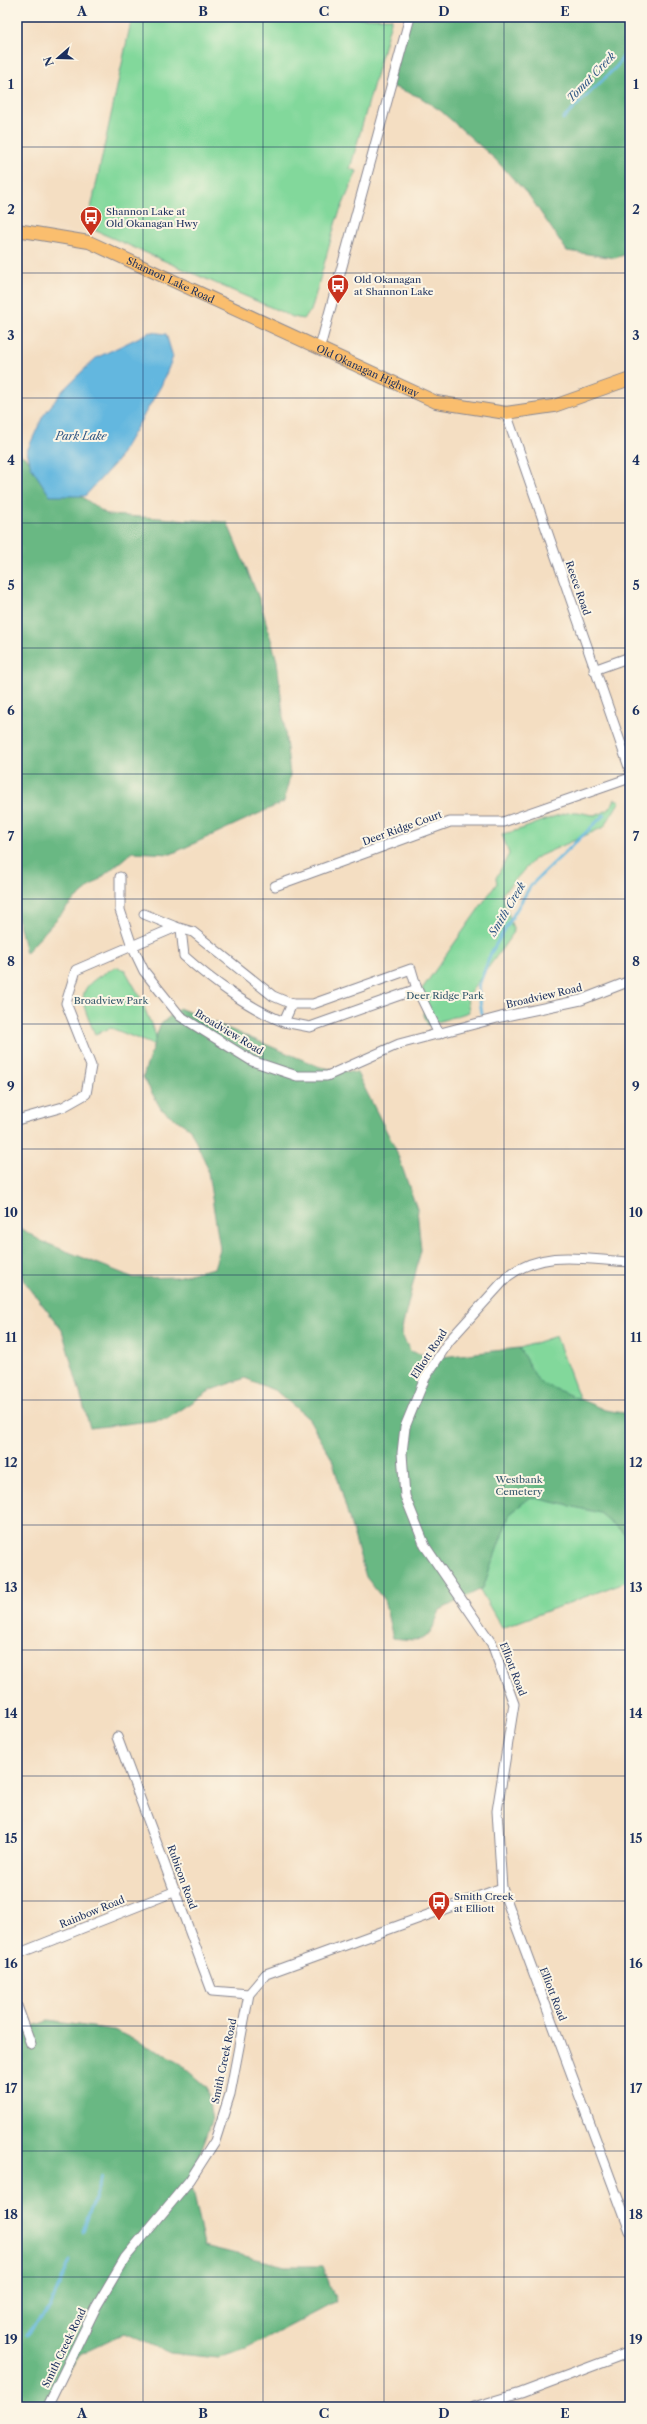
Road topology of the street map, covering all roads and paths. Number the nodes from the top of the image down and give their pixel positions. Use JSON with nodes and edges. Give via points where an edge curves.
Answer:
{"nodes":[{"id":1,"x":410,"y":17,"type":"edge"},
{"id":2,"x":17,"y":230,"type":"edge"},
{"id":3,"x":320,"y":347,"type":"junction"},
{"id":4,"x":630,"y":378,"type":"edge"},
{"id":5,"x":506,"y":413,"type":"junction"},
{"id":6,"x":630,"y":657,"type":"edge"},
{"id":7,"x":594,"y":670,"type":"junction"},
{"id":8,"x":630,"y":770,"type":"edge"},
{"id":9,"x":630,"y":778,"type":"edge"},
{"id":10,"x":120,"y":877,"type":"dead end"},
{"id":11,"x":275,"y":886,"type":"dead end"},
{"id":12,"x":144,"y":914,"type":"dead end"},
{"id":13,"x":178,"y":928,"type":"junction"},
{"id":14,"x":132,"y":946,"type":"junction"},
{"id":15,"x":630,"y":981,"type":"edge"},
{"id":16,"x":417,"y":989,"type":"junction"},
{"id":17,"x":292,"y":1004,"type":"junction"},
{"id":18,"x":284,"y":1022,"type":"junction"},
{"id":19,"x":439,"y":1034,"type":"junction"},
{"id":20,"x":17,"y":1120,"type":"edge"},
{"id":21,"x":630,"y":1262,"type":"edge"},
{"id":22,"x":117,"y":1737,"type":"dead end"},
{"id":23,"x":502,"y":1888,"type":"junction"},
{"id":24,"x":176,"y":1891,"type":"junction"},
{"id":25,"x":17,"y":1954,"type":"edge"},
{"id":26,"x":249,"y":1994,"type":"junction"},
{"id":27,"x":17,"y":2006,"type":"edge"},
{"id":28,"x":31,"y":2044,"type":"dead end"},
{"id":29,"x":630,"y":2231,"type":"edge"},
{"id":30,"x":630,"y":2352,"type":"edge"},
{"id":31,"x":47,"y":2407,"type":"edge"},
{"id":32,"x":474,"y":2407,"type":"edge"}],
"edges":[{"from":1,"to":3,"type":"street","name":"Old Okanagan Highway"},
{"from":2,"to":3,"type":"main road","name":"Shannon Lake Road","via":[[89,242]]},
{"from":3,"to":5,"type":"main road","name":"Old Okanagan Highway","via":[[436,402]]},
{"from":4,"to":5,"type":"main road","name":"Old Okanagan Highway","via":[[554,406]]},
{"from":5,"to":7,"type":"street","name":"Reece Road"},
{"from":6,"to":7,"type":"street"},
{"from":7,"to":8,"type":"street","name":"Reece Road"},
{"from":9,"to":11,"type":"street","name":"Deer Ridge Court","via":[[503,822],[450,822]]},
{"from":10,"to":14,"type":"street","name":"Broadview Road","via":[[120,910]]},
{"from":12,"to":13,"type":"street"},
{"from":13,"to":14,"type":"street"},
{"from":13,"to":17,"type":"street","via":[[193,932],[274,996]]},
{"from":13,"to":18,"type":"street","via":[[184,956],[199,970],[266,1015]]},
{"from":14,"to":19,"type":"street","name":"Broadview Road","via":[[144,971],[180,1016],[252,1061],[297,1076],[327,1076],[400,1044]]},
{"from":14,"to":20,"type":"street","via":[[76,970],[66,1003],[91,1066],[86,1094],[64,1108]]},
{"from":15,"to":19,"type":"street","name":"Broadview Road","via":[[581,1000],[501,1017]]},
{"from":16,"to":17,"type":"street","via":[[411,969],[313,1004]]},
{"from":16,"to":18,"type":"street","via":[[310,1027]]},
{"from":16,"to":19,"type":"street"},
{"from":17,"to":18,"type":"street"},
{"from":21,"to":23,"type":"street","name":"Elliott Road","via":[[550,1257],[513,1272],[449,1341],[425,1378],[405,1427],[402,1473],[409,1508],[425,1546],[492,1644],[514,1704],[497,1812]]},
{"from":22,"to":24,"type":"street","name":"Rubicon Road"},
{"from":23,"to":26,"type":"street","name":"Smith Creek Road","via":[[266,1974]]},
{"from":23,"to":29,"type":"street","name":"Elliott Road"},
{"from":24,"to":25,"type":"street","name":"Rainbow Road"},
{"from":24,"to":26,"type":"street","name":"Rubicon Road","via":[[212,1991]]},
{"from":26,"to":31,"type":"street","name":"Smith Creek Road","via":[[230,2094],[215,2141],[190,2180],[125,2258],[96,2307]]},
{"from":27,"to":28,"type":"street"},
{"from":30,"to":32,"type":"street","via":[[521,2393]]}]}
